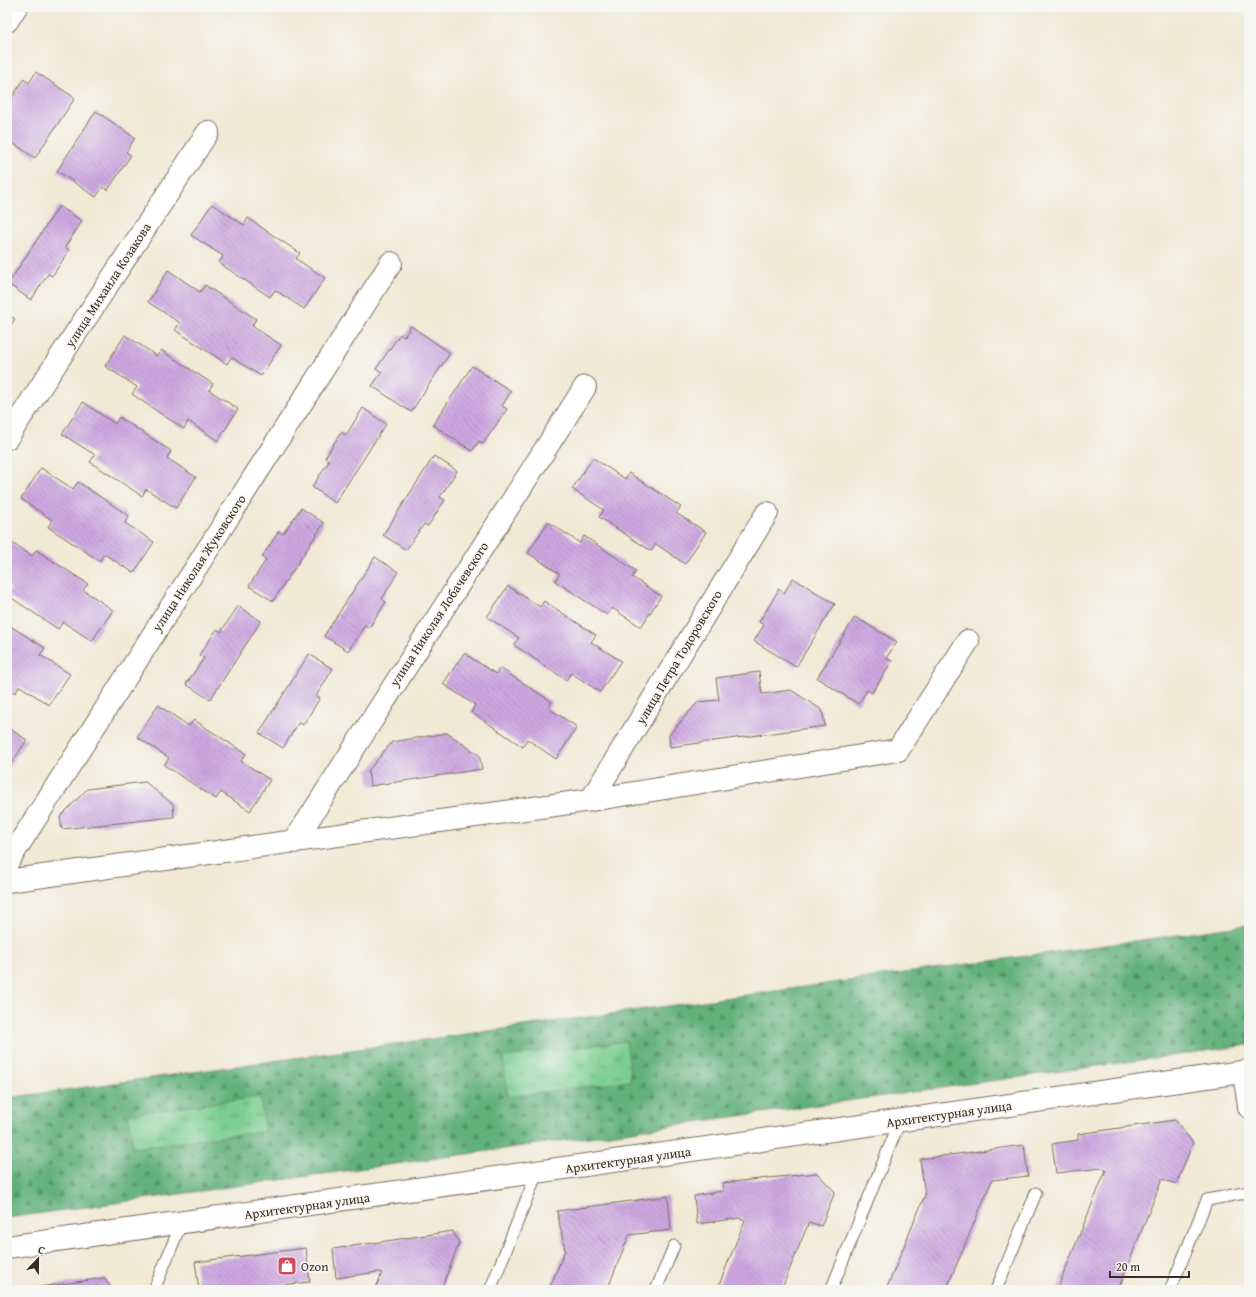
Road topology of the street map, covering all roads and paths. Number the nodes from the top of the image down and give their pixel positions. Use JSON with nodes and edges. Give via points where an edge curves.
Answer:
{"nodes":[{"id":1,"x":16,"y":7,"type":"edge"},
{"id":2,"x":7,"y":21,"type":"edge"},
{"id":3,"x":208,"y":132,"type":"dead end"},
{"id":4,"x":391,"y":263,"type":"dead end"},
{"id":5,"x":585,"y":387,"type":"dead end"},
{"id":6,"x":7,"y":438,"type":"edge"},
{"id":7,"x":767,"y":513,"type":"dead end"},
{"id":8,"x":968,"y":641,"type":"dead end"},
{"id":9,"x":591,"y":800,"type":"junction"},
{"id":10,"x":294,"y":842,"type":"junction"},
{"id":11,"x":7,"y":863,"type":"edge"},
{"id":12,"x":7,"y":881,"type":"edge"},
{"id":13,"x":1246,"y":1072,"type":"edge"},
{"id":14,"x":1249,"y":1107,"type":"edge"},
{"id":15,"x":900,"y":1121,"type":"junction"},
{"id":16,"x":537,"y":1173,"type":"junction"},
{"id":17,"x":1249,"y":1192,"type":"edge"},
{"id":18,"x":1036,"y":1193,"type":"dead end"},
{"id":19,"x":181,"y":1224,"type":"junction"},
{"id":20,"x":674,"y":1246,"type":"dead end"},
{"id":21,"x":7,"y":1248,"type":"edge"},
{"id":22,"x":154,"y":1290,"type":"edge"},
{"id":23,"x":490,"y":1290,"type":"edge"},
{"id":24,"x":656,"y":1290,"type":"edge"},
{"id":25,"x":831,"y":1290,"type":"edge"},
{"id":26,"x":996,"y":1290,"type":"edge"},
{"id":27,"x":1170,"y":1290,"type":"edge"}],
"edges":[{"from":1,"to":2,"type":"street"},
{"from":3,"to":6,"type":"street","name":"улица Михаила Козакова"},
{"from":4,"to":11,"type":"street","name":"улица Николая Жуковского"},
{"from":5,"to":10,"type":"street","name":"улица Николая Лобачевского"},
{"from":7,"to":9,"type":"street","name":"улица Петра Тодоровского"},
{"from":8,"to":9,"type":"street","via":[[898,750]]},
{"from":9,"to":10,"type":"street"},
{"from":10,"to":12,"type":"street"},
{"from":13,"to":14,"type":"street"},
{"from":13,"to":15,"type":"street","name":"Архитектурная улица"},
{"from":15,"to":16,"type":"street","name":"Архитектурная улица"},
{"from":15,"to":25,"type":"lane"},
{"from":16,"to":19,"type":"street","name":"Архитектурная улица"},
{"from":16,"to":23,"type":"lane"},
{"from":17,"to":27,"type":"lane","via":[[1207,1200]]},
{"from":18,"to":26,"type":"lane"},
{"from":19,"to":21,"type":"street","name":"Архитектурная улица"},
{"from":19,"to":22,"type":"lane"},
{"from":20,"to":24,"type":"lane"}]}
